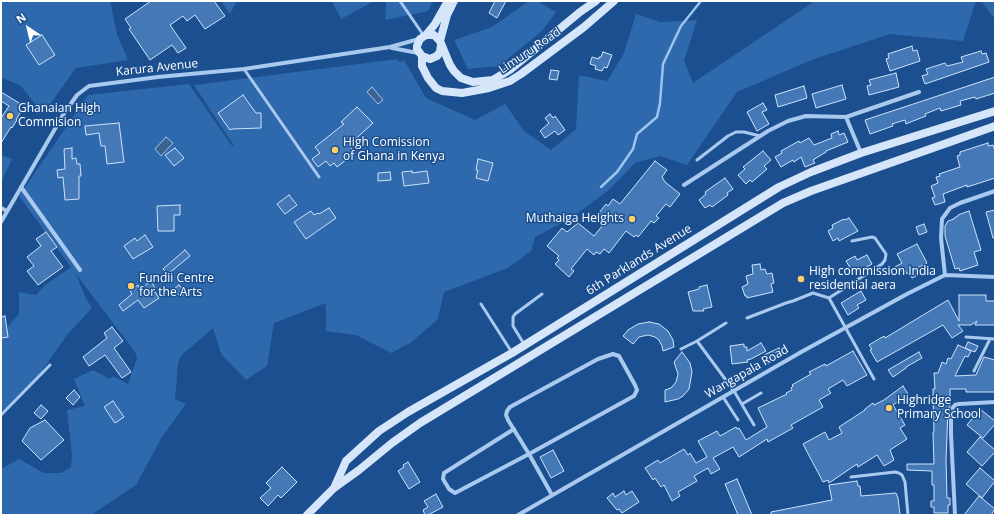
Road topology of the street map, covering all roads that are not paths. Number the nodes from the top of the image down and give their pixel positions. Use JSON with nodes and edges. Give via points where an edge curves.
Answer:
{"nodes":[{"id":1,"x":400,"y":1,"type":"edge"},
{"id":2,"x":449,"y":1,"type":"edge"},
{"id":3,"x":596,"y":1,"type":"edge"},
{"id":4,"x":614,"y":1,"type":"edge"},
{"id":5,"x":423,"y":36,"type":"junction"},
{"id":6,"x":440,"y":43,"type":"junction"},
{"id":7,"x":390,"y":47,"type":"junction"},
{"id":8,"x":420,"y":55,"type":"junction"},
{"id":9,"x":244,"y":69,"type":"junction"},
{"id":10,"x":918,"y":92,"type":"dead end"},
{"id":11,"x":995,"y":111,"type":"edge"},
{"id":12,"x":846,"y":117,"type":"junction"},
{"id":13,"x":995,"y":126,"type":"edge"},
{"id":14,"x":760,"y":136,"type":"junction"},
{"id":15,"x":861,"y":153,"type":"junction"},
{"id":16,"x":697,"y":160,"type":"dead end"},
{"id":17,"x":319,"y":177,"type":"dead end"},
{"id":18,"x":684,"y":185,"type":"dead end"},
{"id":19,"x":21,"y":187,"type":"junction"},
{"id":20,"x":995,"y":192,"type":"edge"},
{"id":21,"x":1,"y":208,"type":"edge"},
{"id":22,"x":8,"y":212,"type":"junction"},
{"id":23,"x":1,"y":222,"type":"edge"},
{"id":24,"x":852,"y":241,"type":"dead end"},
{"id":25,"x":80,"y":270,"type":"dead end"},
{"id":26,"x":945,"y":275,"type":"junction"},
{"id":27,"x":995,"y":277,"type":"edge"},
{"id":28,"x":542,"y":294,"type":"dead end"},
{"id":29,"x":829,"y":298,"type":"junction"},
{"id":30,"x":481,"y":304,"type":"dead end"},
{"id":31,"x":747,"y":318,"type":"dead end"},
{"id":32,"x":726,"y":323,"type":"dead end"},
{"id":33,"x":845,"y":328,"type":"junction"},
{"id":34,"x":966,"y":337,"type":"dead end"},
{"id":35,"x":995,"y":338,"type":"edge"},
{"id":36,"x":990,"y":339,"type":"junction"},
{"id":37,"x":697,"y":341,"type":"junction"},
{"id":38,"x":525,"y":345,"type":"junction"},
{"id":39,"x":681,"y":349,"type":"dead end"},
{"id":40,"x":512,"y":353,"type":"junction"},
{"id":41,"x":50,"y":365,"type":"dead end"},
{"id":42,"x":974,"y":371,"type":"dead end"},
{"id":43,"x":874,"y":379,"type":"dead end"},
{"id":44,"x":734,"y":391,"type":"junction"},
{"id":45,"x":761,"y":393,"type":"dead end"},
{"id":46,"x":723,"y":397,"type":"junction"},
{"id":47,"x":995,"y":402,"type":"edge"},
{"id":48,"x":742,"y":404,"type":"junction"},
{"id":49,"x":1,"y":415,"type":"edge"},
{"id":50,"x":738,"y":420,"type":"dead end"},
{"id":51,"x":754,"y":425,"type":"dead end"},
{"id":52,"x":514,"y":429,"type":"junction"},
{"id":53,"x":529,"y":454,"type":"junction"},
{"id":54,"x":851,"y":477,"type":"dead end"},
{"id":55,"x":334,"y":488,"type":"junction"},
{"id":56,"x":552,"y":495,"type":"junction"},
{"id":57,"x":307,"y":515,"type":"edge"},
{"id":58,"x":518,"y":515,"type":"edge"},
{"id":59,"x":908,"y":515,"type":"edge"},
{"id":60,"x":955,"y":515,"type":"edge"}],
"edges":[{"from":1,"to":5,"type":"lane"},
{"from":2,"to":5,"type":"street","via":[[435,24]]},
{"from":2,"to":6,"type":"street"},
{"from":3,"to":6,"type":"street","via":[[511,69],[493,80],[472,82],[461,78],[450,65]]},
{"from":4,"to":8,"type":"street","name":"Limuru Road","via":[[521,74],[510,81],[489,88],[462,93],[442,91],[428,78]]},
{"from":5,"to":6,"type":"street","via":[[434,35]]},
{"from":5,"to":7,"type":"street","name":"Karura Avenue"},
{"from":5,"to":8,"type":"street","via":[[417,46]]},
{"from":6,"to":8,"type":"street","via":[[441,49],[437,56],[430,59]]},
{"from":7,"to":8,"type":"street","name":"Karura Avenue"},
{"from":7,"to":9,"type":"street","name":"Karura Avenue"},
{"from":9,"to":17,"type":"lane"},
{"from":9,"to":19,"type":"street","name":"Karura Avenue","via":[[89,86],[77,95]]},
{"from":10,"to":12,"type":"street"},
{"from":11,"to":15,"type":"street","name":"6th Parklands Avenue"},
{"from":12,"to":14,"type":"street","via":[[806,116],[788,121]]},
{"from":12,"to":15,"type":"street"},
{"from":13,"to":55,"type":"street","name":"6th Parklands Avenue","via":[[783,203],[420,423]]},
{"from":14,"to":16,"type":"lane","via":[[736,132]]},
{"from":14,"to":18,"type":"street"},
{"from":15,"to":38,"type":"street","name":"6th Parklands Avenue","via":[[779,187]]},
{"from":19,"to":22,"type":"street","name":"Karura Avenue"},
{"from":19,"to":25,"type":"street"},
{"from":20,"to":26,"type":"street","via":[[950,208],[942,219],[941,238]]},
{"from":21,"to":22,"type":"street"},
{"from":22,"to":23,"type":"street","name":"Karura Avenue"},
{"from":24,"to":29,"type":"lane","via":[[875,238],[886,254],[885,260]]},
{"from":26,"to":27,"type":"street","name":"Wangapala Road"},
{"from":26,"to":33,"type":"street","name":"Wangapala Road"},
{"from":28,"to":38,"type":"lane","via":[[513,317],[513,326]]},
{"from":29,"to":31,"type":"lane","via":[[813,292]]},
{"from":29,"to":33,"type":"lane"},
{"from":30,"to":40,"type":"lane"},
{"from":32,"to":37,"type":"lane"},
{"from":33,"to":43,"type":"lane"},
{"from":33,"to":44,"type":"street","name":"Wangapala Road"},
{"from":34,"to":36,"type":"lane"},
{"from":35,"to":36,"type":"lane"},
{"from":36,"to":42,"type":"lane"},
{"from":37,"to":39,"type":"lane"},
{"from":37,"to":44,"type":"lane"},
{"from":38,"to":40,"type":"street","name":"6th Parklands Avenue"},
{"from":40,"to":55,"type":"street","name":"6th Parklands Avenue","via":[[379,431],[346,461]]},
{"from":41,"to":49,"type":"lane"},
{"from":44,"to":46,"type":"street","name":"Wangapala Road"},
{"from":44,"to":48,"type":"lane"},
{"from":45,"to":48,"type":"lane"},
{"from":46,"to":50,"type":"lane"},
{"from":46,"to":56,"type":"street","name":"Wangapala Road"},
{"from":47,"to":60,"type":"street","via":[[959,404],[952,410]]},
{"from":48,"to":51,"type":"lane"},
{"from":52,"to":53,"type":"street"},
{"from":52,"to":53,"type":"street","via":[[444,473],[445,483],[455,493]]},
{"from":52,"to":53,"type":"street","via":[[506,414],[510,407],[598,359],[613,354],[619,356],[637,390],[634,396]]},
{"from":53,"to":56,"type":"street"},
{"from":54,"to":59,"type":"lane","via":[[895,472],[902,475]]},
{"from":55,"to":57,"type":"street","name":"6th Parklands Avenue"},
{"from":56,"to":58,"type":"street","name":"Wangapala Road"}]}
